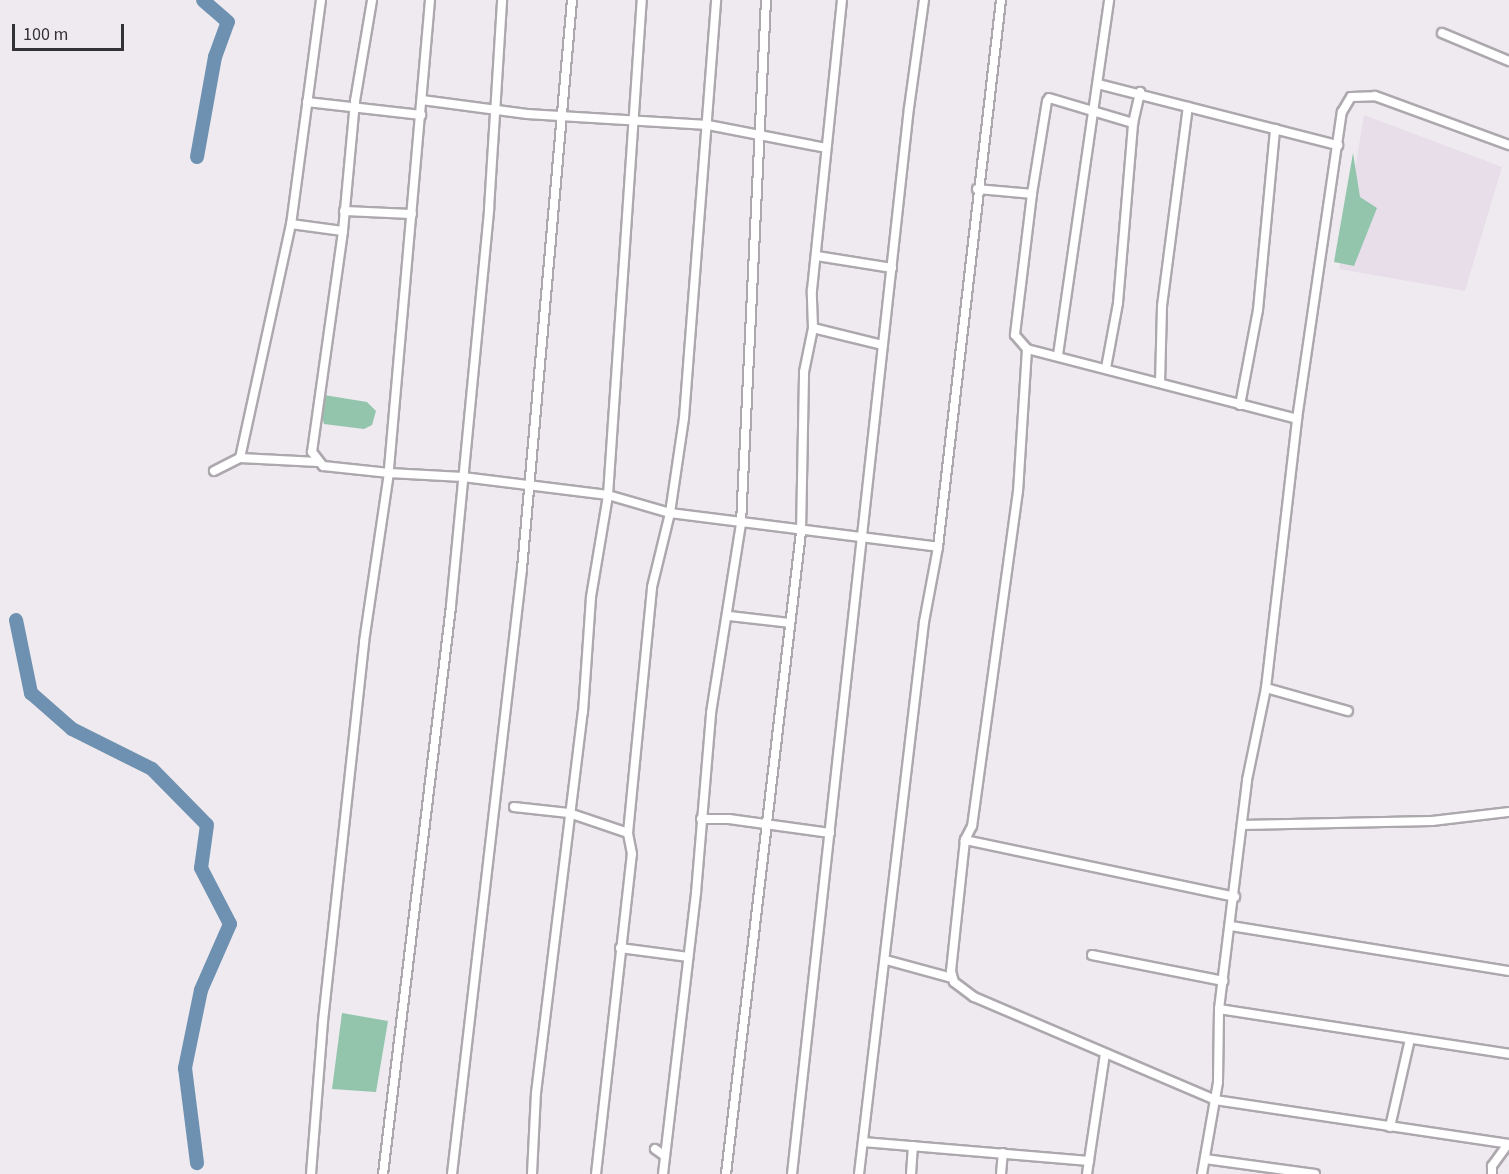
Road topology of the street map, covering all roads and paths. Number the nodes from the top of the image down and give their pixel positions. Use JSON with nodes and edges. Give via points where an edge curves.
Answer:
{"nodes":[{"id":1,"x":321,"y":0,"type":"edge"},
{"id":2,"x":372,"y":0,"type":"edge"},
{"id":3,"x":430,"y":0,"type":"edge"},
{"id":4,"x":502,"y":0,"type":"edge"},
{"id":5,"x":572,"y":0,"type":"edge"},
{"id":6,"x":642,"y":0,"type":"edge"},
{"id":7,"x":716,"y":0,"type":"edge"},
{"id":8,"x":766,"y":0,"type":"edge"},
{"id":9,"x":842,"y":0,"type":"edge"},
{"id":10,"x":924,"y":0,"type":"edge"},
{"id":11,"x":1001,"y":0,"type":"edge"},
{"id":12,"x":1108,"y":0,"type":"edge"},
{"id":13,"x":1442,"y":33,"type":"dead end"},
{"id":14,"x":1509,"y":61,"type":"edge"},
{"id":15,"x":1098,"y":84,"type":"junction"},
{"id":16,"x":1140,"y":92,"type":"junction"},
{"id":17,"x":422,"y":100,"type":"junction"},
{"id":18,"x":307,"y":102,"type":"junction"},
{"id":19,"x":1188,"y":107,"type":"junction"},
{"id":20,"x":355,"y":108,"type":"junction"},
{"id":21,"x":494,"y":111,"type":"junction"},
{"id":22,"x":1092,"y":111,"type":"junction"},
{"id":23,"x":420,"y":115,"type":"junction"},
{"id":24,"x":562,"y":116,"type":"junction"},
{"id":25,"x":634,"y":120,"type":"junction"},
{"id":26,"x":1133,"y":123,"type":"junction"},
{"id":27,"x":708,"y":125,"type":"junction"},
{"id":28,"x":1275,"y":129,"type":"junction"},
{"id":29,"x":759,"y":134,"type":"junction"},
{"id":30,"x":1338,"y":145,"type":"junction"},
{"id":31,"x":1509,"y":145,"type":"edge"},
{"id":32,"x":826,"y":148,"type":"junction"},
{"id":33,"x":977,"y":189,"type":"junction"},
{"id":34,"x":1032,"y":194,"type":"junction"},
{"id":35,"x":344,"y":211,"type":"junction"},
{"id":36,"x":412,"y":214,"type":"junction"},
{"id":37,"x":291,"y":224,"type":"junction"},
{"id":38,"x":343,"y":231,"type":"junction"},
{"id":39,"x":817,"y":256,"type":"junction"},
{"id":40,"x":892,"y":268,"type":"junction"},
{"id":41,"x":813,"y":328,"type":"junction"},
{"id":42,"x":883,"y":345,"type":"junction"},
{"id":43,"x":1027,"y":349,"type":"junction"},
{"id":44,"x":1058,"y":355,"type":"junction"},
{"id":45,"x":1106,"y":368,"type":"junction"},
{"id":46,"x":1160,"y":383,"type":"junction"},
{"id":47,"x":1240,"y":405,"type":"junction"},
{"id":48,"x":1297,"y":419,"type":"junction"},
{"id":49,"x":240,"y":458,"type":"junction"},
{"id":50,"x":318,"y":462,"type":"junction"},
{"id":51,"x":214,"y":471,"type":"dead end"},
{"id":52,"x":389,"y":473,"type":"junction"},
{"id":53,"x":463,"y":477,"type":"junction"},
{"id":54,"x":529,"y":484,"type":"junction"},
{"id":55,"x":608,"y":495,"type":"junction"},
{"id":56,"x":670,"y":513,"type":"junction"},
{"id":57,"x":741,"y":524,"type":"junction"},
{"id":58,"x":801,"y":532,"type":"junction"},
{"id":59,"x":864,"y":538,"type":"junction"},
{"id":60,"x":938,"y":547,"type":"junction"},
{"id":61,"x":729,"y":616,"type":"junction"},
{"id":62,"x":790,"y":622,"type":"junction"},
{"id":63,"x":1266,"y":688,"type":"junction"},
{"id":64,"x":1348,"y":711,"type":"dead end"},
{"id":65,"x":514,"y":807,"type":"dead end"},
{"id":66,"x":1509,"y":812,"type":"edge"},
{"id":67,"x":569,"y":813,"type":"junction"},
{"id":68,"x":700,"y":819,"type":"junction"},
{"id":69,"x":768,"y":825,"type":"junction"},
{"id":70,"x":1242,"y":825,"type":"junction"},
{"id":71,"x":628,"y":833,"type":"junction"},
{"id":72,"x":830,"y":833,"type":"junction"},
{"id":73,"x":965,"y":840,"type":"junction"},
{"id":74,"x":1235,"y":897,"type":"junction"},
{"id":75,"x":1231,"y":926,"type":"junction"},
{"id":76,"x":620,"y":948,"type":"junction"},
{"id":77,"x":1092,"y":955,"type":"dead end"},
{"id":78,"x":688,"y":957,"type":"junction"},
{"id":79,"x":886,"y":960,"type":"junction"},
{"id":80,"x":1509,"y":971,"type":"edge"},
{"id":81,"x":952,"y":978,"type":"junction"},
{"id":82,"x":1223,"y":981,"type":"junction"},
{"id":83,"x":1219,"y":1009,"type":"junction"},
{"id":84,"x":1410,"y":1039,"type":"junction"},
{"id":85,"x":1105,"y":1053,"type":"junction"},
{"id":86,"x":1509,"y":1054,"type":"edge"},
{"id":87,"x":1215,"y":1100,"type":"junction"},
{"id":88,"x":1390,"y":1127,"type":"junction"},
{"id":89,"x":863,"y":1142,"type":"junction"},
{"id":90,"x":1508,"y":1144,"type":"edge"},
{"id":91,"x":913,"y":1146,"type":"junction"},
{"id":92,"x":655,"y":1149,"type":"dead end"},
{"id":93,"x":1003,"y":1154,"type":"junction"},
{"id":94,"x":665,"y":1156,"type":"junction"},
{"id":95,"x":1205,"y":1159,"type":"junction"},
{"id":96,"x":1089,"y":1161,"type":"junction"},
{"id":97,"x":311,"y":1174,"type":"edge"},
{"id":98,"x":383,"y":1174,"type":"edge"},
{"id":99,"x":452,"y":1174,"type":"edge"},
{"id":100,"x":532,"y":1174,"type":"edge"},
{"id":101,"x":596,"y":1174,"type":"edge"},
{"id":102,"x":663,"y":1174,"type":"edge"},
{"id":103,"x":726,"y":1174,"type":"edge"},
{"id":104,"x":792,"y":1174,"type":"edge"},
{"id":105,"x":859,"y":1174,"type":"edge"},
{"id":106,"x":911,"y":1174,"type":"edge"},
{"id":107,"x":1001,"y":1174,"type":"edge"},
{"id":108,"x":1087,"y":1174,"type":"edge"},
{"id":109,"x":1202,"y":1174,"type":"edge"},
{"id":110,"x":1315,"y":1174,"type":"edge"},
{"id":111,"x":1492,"y":1174,"type":"edge"}],
"edges":[{"from":1,"to":18,"type":"street"},
{"from":2,"to":20,"type":"street"},
{"from":3,"to":17,"type":"street"},
{"from":4,"to":21,"type":"street"},
{"from":5,"to":24,"type":"street"},
{"from":6,"to":25,"type":"street"},
{"from":7,"to":27,"type":"street"},
{"from":8,"to":29,"type":"street"},
{"from":9,"to":32,"type":"street"},
{"from":10,"to":40,"type":"street"},
{"from":11,"to":33,"type":"street"},
{"from":12,"to":15,"type":"street"},
{"from":13,"to":14,"type":"street"},
{"from":15,"to":16,"type":"street"},
{"from":15,"to":22,"type":"street"},
{"from":16,"to":19,"type":"street"},
{"from":16,"to":26,"type":"street"},
{"from":17,"to":21,"type":"street"},
{"from":17,"to":23,"type":"street"},
{"from":18,"to":20,"type":"street"},
{"from":18,"to":37,"type":"street"},
{"from":19,"to":28,"type":"street"},
{"from":19,"to":46,"type":"street","via":[[1162,306]]},
{"from":20,"to":23,"type":"street"},
{"from":20,"to":35,"type":"street"},
{"from":21,"to":24,"type":"street"},
{"from":21,"to":53,"type":"street"},
{"from":22,"to":26,"type":"street"},
{"from":22,"to":34,"type":"street","via":[[1048,100]]},
{"from":22,"to":44,"type":"street"},
{"from":23,"to":36,"type":"street"},
{"from":24,"to":25,"type":"street"},
{"from":24,"to":54,"type":"street"},
{"from":25,"to":27,"type":"street"},
{"from":25,"to":55,"type":"street"},
{"from":26,"to":45,"type":"street","via":[[1118,303]]},
{"from":27,"to":29,"type":"street"},
{"from":27,"to":56,"type":"street","via":[[684,418]]},
{"from":28,"to":30,"type":"street"},
{"from":28,"to":47,"type":"street","via":[[1258,310]]},
{"from":29,"to":32,"type":"street"},
{"from":29,"to":57,"type":"street"},
{"from":30,"to":31,"type":"street","via":[[1345,104],[1359,94],[1375,96]]},
{"from":30,"to":48,"type":"street"},
{"from":32,"to":39,"type":"street"},
{"from":33,"to":34,"type":"street"},
{"from":33,"to":60,"type":"street"},
{"from":34,"to":43,"type":"street","via":[[1015,335]]},
{"from":35,"to":36,"type":"street"},
{"from":35,"to":38,"type":"street"},
{"from":36,"to":52,"type":"street"},
{"from":37,"to":38,"type":"street"},
{"from":37,"to":49,"type":"street"},
{"from":38,"to":50,"type":"street","via":[[312,452]]},
{"from":39,"to":40,"type":"street"},
{"from":39,"to":41,"type":"street"},
{"from":40,"to":42,"type":"street"},
{"from":41,"to":42,"type":"street"},
{"from":41,"to":58,"type":"street","via":[[804,372]]},
{"from":42,"to":59,"type":"street"},
{"from":43,"to":44,"type":"street"},
{"from":43,"to":73,"type":"street","via":[[1019,479],[1005,600],[972,826]]},
{"from":44,"to":45,"type":"street"},
{"from":45,"to":46,"type":"street"},
{"from":46,"to":47,"type":"street"},
{"from":47,"to":48,"type":"street"},
{"from":48,"to":63,"type":"street"},
{"from":49,"to":50,"type":"street"},
{"from":49,"to":51,"type":"street"},
{"from":50,"to":52,"type":"street"},
{"from":52,"to":53,"type":"street"},
{"from":52,"to":97,"type":"street","via":[[363,654],[323,1021]]},
{"from":53,"to":54,"type":"street"},
{"from":53,"to":98,"type":"street"},
{"from":54,"to":55,"type":"street"},
{"from":54,"to":99,"type":"street"},
{"from":55,"to":56,"type":"street"},
{"from":55,"to":67,"type":"street","via":[[591,597],[583,712]]},
{"from":56,"to":57,"type":"street"},
{"from":56,"to":71,"type":"street","via":[[652,587]]},
{"from":57,"to":58,"type":"street"},
{"from":57,"to":61,"type":"street"},
{"from":58,"to":59,"type":"street"},
{"from":58,"to":62,"type":"street"},
{"from":59,"to":60,"type":"street"},
{"from":59,"to":72,"type":"street"},
{"from":60,"to":79,"type":"street","via":[[924,622]]},
{"from":61,"to":62,"type":"street"},
{"from":61,"to":68,"type":"street","via":[[711,713]]},
{"from":62,"to":69,"type":"street"},
{"from":63,"to":64,"type":"street"},
{"from":63,"to":70,"type":"street","via":[[1246,780]]},
{"from":65,"to":67,"type":"street"},
{"from":66,"to":70,"type":"street","via":[[1432,821]]},
{"from":67,"to":71,"type":"street"},
{"from":67,"to":100,"type":"street","via":[[536,1093]]},
{"from":68,"to":69,"type":"street"},
{"from":68,"to":78,"type":"street"},
{"from":69,"to":72,"type":"street"},
{"from":69,"to":103,"type":"street"},
{"from":70,"to":74,"type":"street"},
{"from":71,"to":76,"type":"street","via":[[632,854]]},
{"from":72,"to":104,"type":"street"},
{"from":73,"to":74,"type":"street"},
{"from":73,"to":81,"type":"street"},
{"from":74,"to":75,"type":"street"},
{"from":75,"to":80,"type":"street"},
{"from":75,"to":82,"type":"street"},
{"from":76,"to":78,"type":"street"},
{"from":76,"to":101,"type":"street"},
{"from":77,"to":82,"type":"street"},
{"from":78,"to":94,"type":"street"},
{"from":79,"to":81,"type":"street"},
{"from":79,"to":89,"type":"street"},
{"from":81,"to":85,"type":"street","via":[[965,993]]},
{"from":82,"to":83,"type":"street"},
{"from":83,"to":84,"type":"street"},
{"from":83,"to":87,"type":"street"},
{"from":84,"to":86,"type":"street"},
{"from":84,"to":88,"type":"street"},
{"from":85,"to":87,"type":"street"},
{"from":85,"to":96,"type":"street"},
{"from":87,"to":88,"type":"street"},
{"from":87,"to":95,"type":"street"},
{"from":88,"to":90,"type":"street"},
{"from":89,"to":91,"type":"street"},
{"from":89,"to":105,"type":"street"},
{"from":90,"to":111,"type":"street","via":[[1492,1166]]},
{"from":91,"to":93,"type":"street"},
{"from":91,"to":106,"type":"street"},
{"from":92,"to":94,"type":"street"},
{"from":93,"to":96,"type":"street"},
{"from":93,"to":107,"type":"street"},
{"from":94,"to":102,"type":"street"},
{"from":95,"to":109,"type":"street"},
{"from":95,"to":110,"type":"street"},
{"from":96,"to":108,"type":"street"}]}
